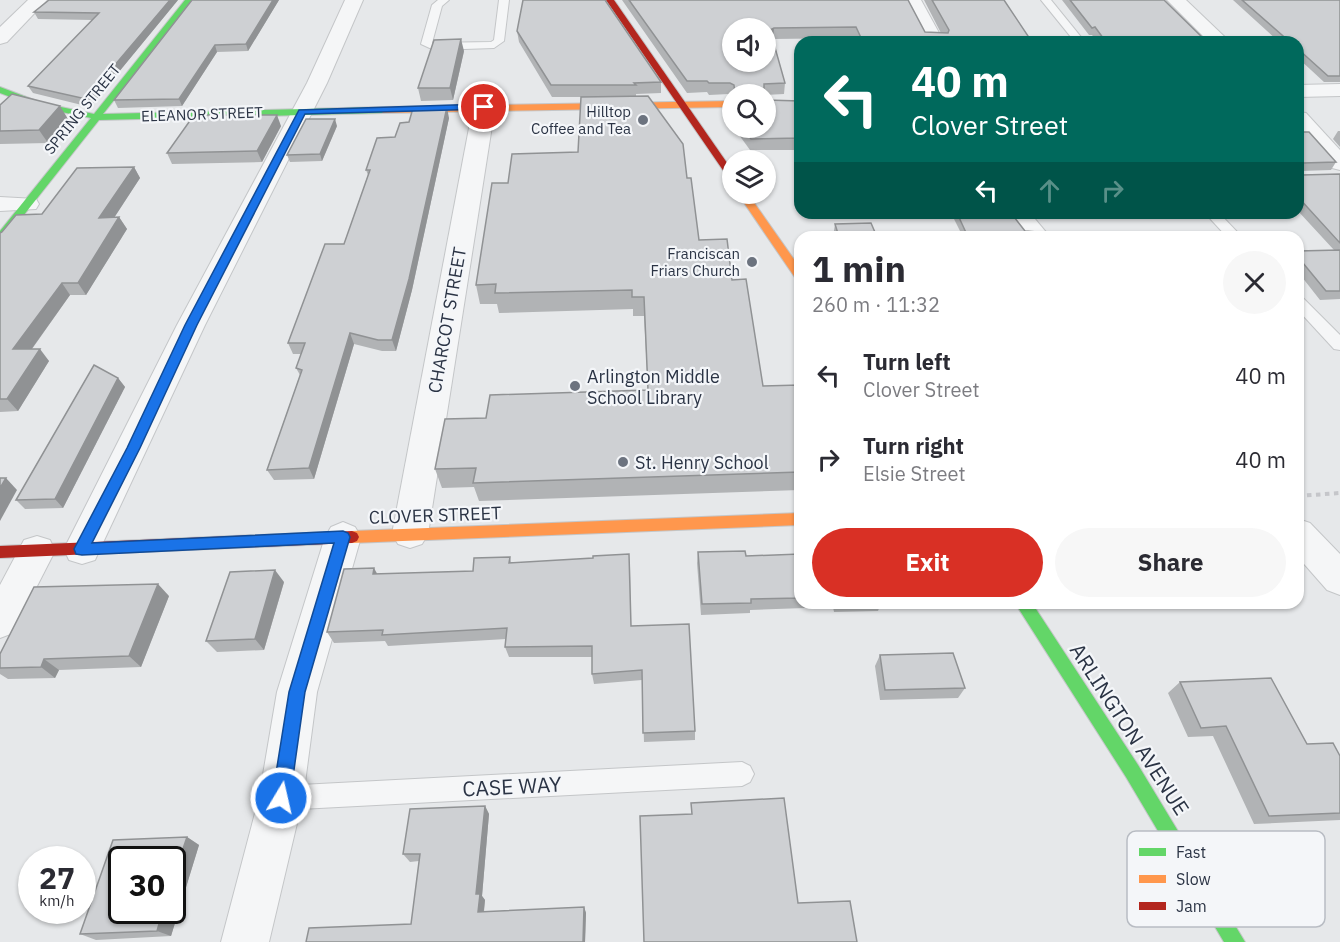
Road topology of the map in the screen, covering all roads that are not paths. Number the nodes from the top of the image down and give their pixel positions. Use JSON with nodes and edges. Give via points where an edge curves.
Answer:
{"nodes":[{"id":1,"x":38,"y":0,"type":"edge"},
{"id":2,"x":189,"y":0,"type":"edge"},
{"id":3,"x":354,"y":0,"type":"edge"},
{"id":4,"x":444,"y":0,"type":"edge"},
{"id":5,"x":504,"y":0,"type":"edge"},
{"id":6,"x":610,"y":0,"type":"edge"},
{"id":7,"x":912,"y":0,"type":"edge"},
{"id":8,"x":1046,"y":0,"type":"edge"},
{"id":9,"x":1176,"y":0,"type":"edge"},
{"id":10,"x":931,"y":36,"type":"edge"},
{"id":11,"x":1075,"y":36,"type":"edge"},
{"id":12,"x":1214,"y":36,"type":"edge"},
{"id":13,"x":0,"y":38,"type":"edge"},
{"id":14,"x":0,"y":90,"type":"edge"},
{"id":15,"x":1340,"y":90,"type":"edge"},
{"id":16,"x":1304,"y":91,"type":"edge"},
{"id":17,"x":722,"y":104,"type":"edge"},
{"id":18,"x":683,"y":105,"type":"junction"},
{"id":19,"x":484,"y":107,"type":"junction"},
{"id":20,"x":302,"y":112,"type":"junction"},
{"id":21,"x":98,"y":117,"type":"junction"},
{"id":22,"x":1304,"y":124,"type":"edge"},
{"id":23,"x":722,"y":162,"type":"edge"},
{"id":24,"x":1340,"y":163,"type":"edge"},
{"id":25,"x":0,"y":204,"type":"edge"},
{"id":26,"x":27,"y":204,"type":"junction"},
{"id":27,"x":750,"y":204,"type":"edge"},
{"id":28,"x":1022,"y":219,"type":"edge"},
{"id":29,"x":1218,"y":219,"type":"edge"},
{"id":30,"x":1032,"y":231,"type":"edge"},
{"id":31,"x":1229,"y":231,"type":"edge"},
{"id":32,"x":0,"y":238,"type":"edge"},
{"id":33,"x":794,"y":268,"type":"edge"},
{"id":34,"x":1304,"y":307,"type":"edge"},
{"id":35,"x":1340,"y":345,"type":"edge"},
{"id":36,"x":794,"y":519,"type":"edge"},
{"id":37,"x":410,"y":534,"type":"junction"},
{"id":38,"x":343,"y":537,"type":"junction"},
{"id":39,"x":1304,"y":540,"type":"edge"},
{"id":40,"x":82,"y":549,"type":"junction"},
{"id":41,"x":37,"y":551,"type":"junction"},
{"id":42,"x":0,"y":552,"type":"edge"},
{"id":43,"x":1340,"y":579,"type":"edge"},
{"id":44,"x":1027,"y":609,"type":"edge"},
{"id":45,"x":0,"y":621,"type":"edge"},
{"id":46,"x":742,"y":774,"type":"dead end"},
{"id":47,"x":281,"y":798,"type":"junction"},
{"id":48,"x":1171,"y":831,"type":"edge"},
{"id":49,"x":1226,"y":927,"type":"edge"},
{"id":50,"x":245,"y":942,"type":"edge"},
{"id":51,"x":1235,"y":942,"type":"edge"}],
"edges":[{"from":1,"to":13,"type":"street"},
{"from":2,"to":21,"type":"street","name":"SPRING STREET"},
{"from":3,"to":20,"type":"street"},
{"from":4,"to":5,"type":"lane","via":[[437,5],[426,44],[434,47],[494,45],[499,41]]},
{"from":6,"to":18,"type":"street"},
{"from":7,"to":10,"type":"street"},
{"from":8,"to":11,"type":"lane"},
{"from":9,"to":12,"type":"street"},
{"from":14,"to":21,"type":"street","name":"ELEANOR STREET","via":[[40,105]]},
{"from":15,"to":16,"type":"street"},
{"from":17,"to":18,"type":"street","name":"ELEANOR STREET"},
{"from":18,"to":19,"type":"street","name":"ELEANOR STREET"},
{"from":18,"to":23,"type":"street"},
{"from":19,"to":20,"type":"street","name":"ELEANOR STREET"},
{"from":19,"to":37,"type":"street","name":"CHARCOT STREET"},
{"from":20,"to":21,"type":"street","name":"ELEANOR STREET"},
{"from":20,"to":40,"type":"street","via":[[191,325]]},
{"from":21,"to":26,"type":"street","name":"SPRING STREET"},
{"from":22,"to":24,"type":"street"},
{"from":25,"to":26,"type":"street"},
{"from":26,"to":32,"type":"street","name":"SPRING STREET"},
{"from":27,"to":33,"type":"street"},
{"from":28,"to":30,"type":"street"},
{"from":29,"to":31,"type":"lane"},
{"from":34,"to":35,"type":"lane"},
{"from":36,"to":37,"type":"street","name":"CLOVER STREET"},
{"from":37,"to":38,"type":"street","name":"CLOVER STREET"},
{"from":38,"to":40,"type":"street","name":"CLOVER STREET"},
{"from":38,"to":47,"type":"street","via":[[297,692]]},
{"from":39,"to":43,"type":"street"},
{"from":40,"to":41,"type":"street","name":"CLOVER STREET"},
{"from":41,"to":42,"type":"street","name":"CLOVER STREET"},
{"from":41,"to":45,"type":"street"},
{"from":44,"to":48,"type":"street","name":"ARLINGTON AVENUE"},
{"from":46,"to":47,"type":"lane","name":"CASE WAY"},
{"from":47,"to":50,"type":"street"},
{"from":49,"to":51,"type":"street","name":"ARLINGTON AVENUE"}]}
